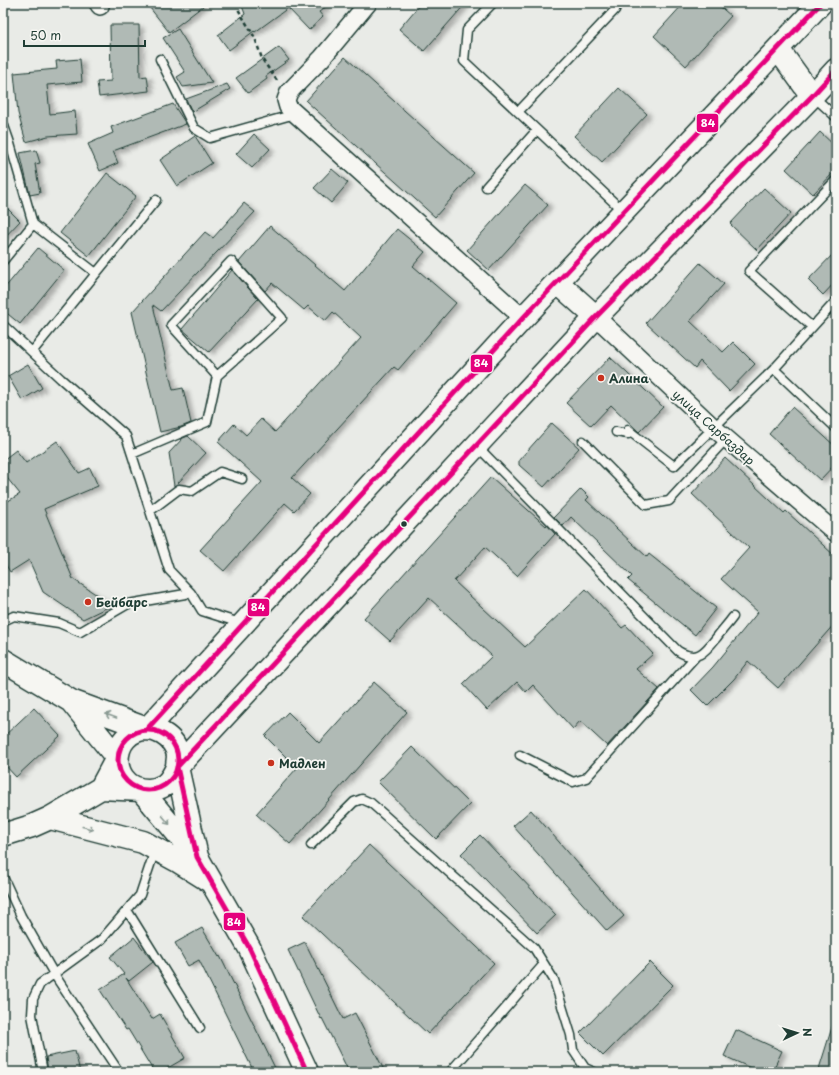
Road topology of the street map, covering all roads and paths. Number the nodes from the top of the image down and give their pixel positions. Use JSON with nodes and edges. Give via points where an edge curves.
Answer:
{"nodes":[{"id":1,"x":237,"y":3,"type":"edge"},
{"id":2,"x":368,"y":3,"type":"edge"},
{"id":3,"x":493,"y":3,"type":"edge"},
{"id":4,"x":617,"y":3,"type":"edge"},
{"id":5,"x":821,"y":3,"type":"edge"},
{"id":6,"x":778,"y":49,"type":"junction"},
{"id":7,"x":160,"y":59,"type":"dead end"},
{"id":8,"x":836,"y":70,"type":"edge"},
{"id":9,"x":289,"y":92,"type":"junction"},
{"id":10,"x":812,"y":96,"type":"junction"},
{"id":11,"x":518,"y":112,"type":"junction"},
{"id":12,"x":295,"y":114,"type":"junction"},
{"id":13,"x":836,"y":117,"type":"edge"},
{"id":14,"x":3,"y":123,"type":"edge"},
{"id":15,"x":538,"y":130,"type":"junction"},
{"id":16,"x":836,"y":180,"type":"edge"},
{"id":17,"x":486,"y":187,"type":"dead end"},
{"id":18,"x":156,"y":200,"type":"dead end"},
{"id":19,"x":624,"y":211,"type":"junction"},
{"id":20,"x":33,"y":224,"type":"junction"},
{"id":21,"x":3,"y":261,"type":"edge"},
{"id":22,"x":96,"y":273,"type":"junction"},
{"id":23,"x":557,"y":282,"type":"junction"},
{"id":24,"x":836,"y":301,"type":"edge"},
{"id":25,"x":596,"y":317,"type":"junction"},
{"id":26,"x":523,"y":318,"type":"junction"},
{"id":27,"x":3,"y":324,"type":"edge"},
{"id":28,"x":812,"y":328,"type":"junction"},
{"id":29,"x":32,"y":352,"type":"junction"},
{"id":30,"x":774,"y":369,"type":"junction"},
{"id":31,"x":217,"y":376,"type":"junction"},
{"id":32,"x":836,"y":428,"type":"edge"},
{"id":33,"x":616,"y":432,"type":"dead end"},
{"id":34,"x":720,"y":433,"type":"junction"},
{"id":35,"x":583,"y":440,"type":"dead end"},
{"id":36,"x":477,"y":445,"type":"junction"},
{"id":37,"x":132,"y":454,"type":"junction"},
{"id":38,"x":242,"y":479,"type":"dead end"},
{"id":39,"x":150,"y":511,"type":"junction"},
{"id":40,"x":836,"y":534,"type":"edge"},
{"id":41,"x":191,"y":593,"type":"junction"},
{"id":42,"x":733,"y":617,"type":"dead end"},
{"id":43,"x":3,"y":621,"type":"edge"},
{"id":44,"x":243,"y":624,"type":"junction"},
{"id":45,"x":696,"y":656,"type":"junction"},
{"id":46,"x":3,"y":660,"type":"edge"},
{"id":47,"x":71,"y":701,"type":"junction"},
{"id":48,"x":147,"y":729,"type":"junction"},
{"id":49,"x":520,"y":756,"type":"dead end"},
{"id":50,"x":116,"y":758,"type":"junction"},
{"id":51,"x":177,"y":767,"type":"junction"},
{"id":52,"x":101,"y":788,"type":"junction"},
{"id":53,"x":141,"y":790,"type":"junction"},
{"id":54,"x":41,"y":822,"type":"junction"},
{"id":55,"x":3,"y":835,"type":"edge"},
{"id":56,"x":311,"y":845,"type":"dead end"},
{"id":57,"x":155,"y":849,"type":"junction"},
{"id":58,"x":197,"y":857,"type":"junction"},
{"id":59,"x":3,"y":877,"type":"edge"},
{"id":60,"x":211,"y":882,"type":"junction"},
{"id":61,"x":127,"y":910,"type":"junction"},
{"id":62,"x":544,"y":964,"type":"junction"},
{"id":63,"x":54,"y":974,"type":"junction"},
{"id":64,"x":200,"y":1028,"type":"dead end"},
{"id":65,"x":44,"y":1072,"type":"edge"},
{"id":66,"x":119,"y":1072,"type":"edge"},
{"id":67,"x":307,"y":1072,"type":"edge"},
{"id":68,"x":450,"y":1072,"type":"edge"},
{"id":69,"x":594,"y":1072,"type":"edge"}],
"edges":[{"from":1,"to":9,"type":"path","via":[[255,38],[262,59],[278,82]]},
{"from":2,"to":9,"type":"street","via":[[322,58]]},
{"from":3,"to":11,"type":"lane","via":[[467,30],[464,61]]},
{"from":4,"to":11,"type":"lane","via":[[615,10]]},
{"from":5,"to":6,"type":"main road"},
{"from":6,"to":10,"type":"main road"},
{"from":6,"to":19,"type":"main road"},
{"from":7,"to":12,"type":"lane","via":[[194,128],[210,138]]},
{"from":8,"to":10,"type":"main road"},
{"from":9,"to":12,"type":"street","via":[[286,100],[288,107]]},
{"from":10,"to":13,"type":"lane"},
{"from":10,"to":25,"type":"main road"},
{"from":11,"to":15,"type":"lane"},
{"from":12,"to":26,"type":"street"},
{"from":14,"to":20,"type":"lane"},
{"from":15,"to":17,"type":"lane"},
{"from":15,"to":19,"type":"lane"},
{"from":16,"to":28,"type":"lane","via":[[749,271]]},
{"from":18,"to":22,"type":"lane"},
{"from":19,"to":23,"type":"main road"},
{"from":20,"to":21,"type":"lane"},
{"from":20,"to":22,"type":"lane"},
{"from":22,"to":29,"type":"lane"},
{"from":23,"to":25,"type":"main road"},
{"from":23,"to":26,"type":"main road"},
{"from":24,"to":28,"type":"lane"},
{"from":25,"to":34,"type":"street","name":"улица Сарбаздар"},
{"from":25,"to":36,"type":"main road"},
{"from":26,"to":44,"type":"main road"},
{"from":27,"to":29,"type":"lane"},
{"from":28,"to":30,"type":"lane"},
{"from":29,"to":37,"type":"lane","via":[[126,436]]},
{"from":30,"to":32,"type":"lane"},
{"from":30,"to":34,"type":"lane"},
{"from":31,"to":31,"type":"lane","via":[[282,318],[231,261],[170,325]]},
{"from":31,"to":37,"type":"lane","via":[[207,422]]},
{"from":33,"to":34,"type":"lane","via":[[628,434],[628,430],[674,466]]},
{"from":34,"to":35,"type":"lane","via":[[669,501],[646,506]]},
{"from":34,"to":40,"type":"street","name":"улица Сарбаздар"},
{"from":36,"to":45,"type":"lane","via":[[678,651],[685,656]]},
{"from":36,"to":51,"type":"main road"},
{"from":37,"to":39,"type":"lane"},
{"from":38,"to":39,"type":"lane","via":[[220,472],[192,490],[179,489]]},
{"from":39,"to":41,"type":"lane","via":[[169,570]]},
{"from":41,"to":43,"type":"lane","via":[[128,604],[80,632],[59,623],[14,616]]},
{"from":41,"to":44,"type":"lane","via":[[202,611]]},
{"from":42,"to":45,"type":"lane","via":[[706,651]]},
{"from":44,"to":48,"type":"main road"},
{"from":45,"to":49,"type":"lane","via":[[586,778],[573,782]]},
{"from":46,"to":47,"type":"main road"},
{"from":48,"to":47,"type":"main road","one_way":true},
{"from":47,"to":50,"type":"main road"},
{"from":48,"to":50,"type":"main road","via":[[137,730],[129,735],[120,745]]},
{"from":48,"to":51,"type":"main road","via":[[165,735],[174,744],[178,756]]},
{"from":50,"to":52,"type":"main road"},
{"from":50,"to":53,"type":"main road","via":[[123,779]]},
{"from":51,"to":53,"type":"main road","via":[[164,785],[154,790]]},
{"from":51,"to":58,"type":"main road"},
{"from":52,"to":53,"type":"main road"},
{"from":52,"to":54,"type":"main road"},
{"from":53,"to":58,"type":"main road","one_way":true},
{"from":54,"to":55,"type":"main road"},
{"from":54,"to":57,"type":"main road","one_way":true,"via":[[143,842]]},
{"from":56,"to":62,"type":"lane","via":[[354,802],[362,799],[371,803],[534,948]]},
{"from":57,"to":60,"type":"main road"},
{"from":57,"to":61,"type":"lane","via":[[140,895]]},
{"from":58,"to":60,"type":"main road"},
{"from":59,"to":63,"type":"lane","via":[[21,916]]},
{"from":60,"to":67,"type":"main road","via":[[250,949]]},
{"from":61,"to":63,"type":"lane","via":[[102,939]]},
{"from":61,"to":64,"type":"lane"},
{"from":62,"to":68,"type":"lane"},
{"from":62,"to":69,"type":"lane","via":[[554,980],[573,1050],[585,1068]]},
{"from":63,"to":65,"type":"lane","via":[[40,984],[33,999],[32,1015]]},
{"from":63,"to":66,"type":"lane"}]}
